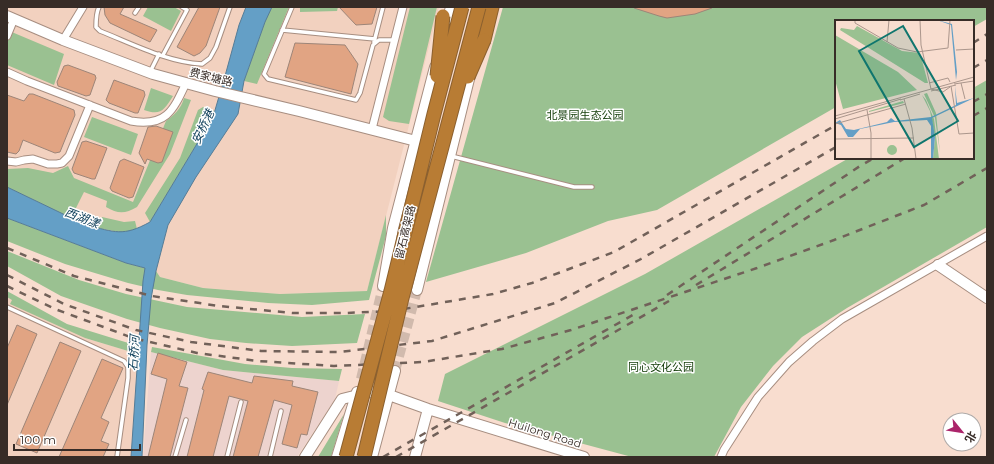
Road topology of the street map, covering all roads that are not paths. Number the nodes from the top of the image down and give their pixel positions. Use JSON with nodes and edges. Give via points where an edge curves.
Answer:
{"nodes":[{"id":1,"x":83,"y":7,"type":"edge"},
{"id":2,"x":99,"y":7,"type":"edge"},
{"id":3,"x":138,"y":7,"type":"edge"},
{"id":4,"x":182,"y":7,"type":"edge"},
{"id":5,"x":230,"y":7,"type":"edge"},
{"id":6,"x":292,"y":7,"type":"edge"},
{"id":7,"x":383,"y":7,"type":"edge"},
{"id":8,"x":403,"y":7,"type":"edge"},
{"id":9,"x":445,"y":7,"type":"edge"},
{"id":10,"x":451,"y":7,"type":"edge"},
{"id":11,"x":462,"y":7,"type":"edge"},
{"id":12,"x":479,"y":7,"type":"edge"},
{"id":13,"x":486,"y":7,"type":"edge"},
{"id":14,"x":492,"y":7,"type":"edge"},
{"id":15,"x":135,"y":14,"type":"dead end"},
{"id":16,"x":10,"y":17,"type":"edge"},
{"id":17,"x":282,"y":30,"type":"junction"},
{"id":18,"x":7,"y":36,"type":"edge"},
{"id":19,"x":375,"y":39,"type":"junction"},
{"id":20,"x":63,"y":40,"type":"junction"},
{"id":21,"x":395,"y":40,"type":"junction"},
{"id":22,"x":373,"y":45,"type":"junction"},
{"id":23,"x":161,"y":54,"type":"junction"},
{"id":24,"x":7,"y":72,"type":"edge"},
{"id":25,"x":150,"y":73,"type":"junction"},
{"id":26,"x":186,"y":83,"type":"junction"},
{"id":27,"x":90,"y":105,"type":"junction"},
{"id":28,"x":434,"y":114,"type":"junction"},
{"id":29,"x":451,"y":116,"type":"junction"},
{"id":30,"x":372,"y":129,"type":"junction"},
{"id":31,"x":416,"y":141,"type":"junction"},
{"id":32,"x":450,"y":155,"type":"junction"},
{"id":33,"x":7,"y":161,"type":"edge"},
{"id":34,"x":592,"y":187,"type":"dead end"},
{"id":35,"x":987,"y":236,"type":"edge"},
{"id":36,"x":938,"y":264,"type":"junction"},
{"id":37,"x":383,"y":286,"type":"tunnel mouth"},
{"id":38,"x":417,"y":290,"type":"tunnel mouth"},
{"id":39,"x":987,"y":298,"type":"edge"},
{"id":40,"x":7,"y":307,"type":"edge"},
{"id":41,"x":395,"y":371,"type":"tunnel mouth"},
{"id":42,"x":360,"y":382,"type":"tunnel mouth"},
{"id":43,"x":389,"y":394,"type":"junction"},
{"id":44,"x":356,"y":396,"type":"junction"},
{"id":45,"x":241,"y":402,"type":"dead end"},
{"id":46,"x":428,"y":409,"type":"junction"},
{"id":47,"x":281,"y":411,"type":"dead end"},
{"id":48,"x":186,"y":420,"type":"dead end"},
{"id":49,"x":117,"y":457,"type":"edge"},
{"id":50,"x":175,"y":457,"type":"edge"},
{"id":51,"x":227,"y":457,"type":"edge"},
{"id":52,"x":270,"y":457,"type":"edge"},
{"id":53,"x":305,"y":457,"type":"edge"},
{"id":54,"x":337,"y":457,"type":"edge"},
{"id":55,"x":346,"y":457,"type":"edge"},
{"id":56,"x":364,"y":457,"type":"edge"},
{"id":57,"x":372,"y":457,"type":"edge"},
{"id":58,"x":415,"y":457,"type":"edge"},
{"id":59,"x":584,"y":457,"type":"edge"},
{"id":60,"x":721,"y":457,"type":"edge"}],
"edges":[{"from":1,"to":20,"type":"street"},
{"from":2,"to":23,"type":"lane","via":[[96,27],[100,31]]},
{"from":3,"to":15,"type":"lane"},
{"from":4,"to":23,"type":"lane","via":[[187,10]]},
{"from":5,"to":23,"type":"lane","via":[[216,47],[210,58],[202,64]]},
{"from":6,"to":17,"type":"lane"},
{"from":7,"to":19,"type":"lane"},
{"from":8,"to":21,"type":"street"},
{"from":9,"to":28,"type":"highway","bridge":true},
{"from":10,"to":31,"type":"street"},
{"from":11,"to":28,"type":"highway","name":"留石高架路","bridge":true},
{"from":12,"to":29,"type":"highway","name":"留石高架路","bridge":true},
{"from":13,"to":32,"type":"street"},
{"from":14,"to":29,"type":"highway","bridge":true,"via":[[484,40]]},
{"from":16,"to":18,"type":"street"},
{"from":16,"to":20,"type":"street","name":"费家塘路"},
{"from":17,"to":19,"type":"lane"},
{"from":17,"to":22,"type":"lane","via":[[264,74],[268,79],[356,100]]},
{"from":19,"to":22,"type":"lane"},
{"from":20,"to":25,"type":"street","name":"费家塘路"},
{"from":21,"to":22,"type":"lane","via":[[379,40]]},
{"from":21,"to":30,"type":"street"},
{"from":23,"to":25,"type":"lane"},
{"from":24,"to":27,"type":"street"},
{"from":25,"to":26,"type":"street","name":"费家塘路"},
{"from":26,"to":27,"type":"street","via":[[177,104],[167,116],[158,121],[131,121]]},
{"from":26,"to":30,"type":"street","name":"费家塘路"},
{"from":27,"to":33,"type":"street","via":[[69,156],[62,163],[48,164],[33,159]]},
{"from":28,"to":55,"type":"highway","name":"留石高架路","bridge":true,"via":[[391,291]]},
{"from":29,"to":56,"type":"highway","name":"留石高架路","bridge":true,"via":[[402,298]]},
{"from":30,"to":31,"type":"street","name":"费家塘路"},
{"from":31,"to":37,"type":"street","via":[[393,228]]},
{"from":32,"to":34,"type":"lane","via":[[574,187]]},
{"from":32,"to":38,"type":"street"},
{"from":35,"to":36,"type":"street"},
{"from":36,"to":39,"type":"street"},
{"from":36,"to":60,"type":"street","via":[[842,319],[789,362],[758,397]]},
{"from":40,"to":49,"type":"lane","via":[[124,361],[128,367],[128,378]]},
{"from":41,"to":43,"type":"street"},
{"from":42,"to":44,"type":"street"},
{"from":43,"to":44,"type":"street","name":"Huilong Road","via":[[370,392]]},
{"from":43,"to":46,"type":"street","name":"Huilong Road"},
{"from":43,"to":57,"type":"street"},
{"from":44,"to":53,"type":"street","name":"Huilong Road","via":[[342,399]]},
{"from":44,"to":54,"type":"street"},
{"from":45,"to":51,"type":"lane"},
{"from":46,"to":58,"type":"street"},
{"from":46,"to":59,"type":"street","name":"Huilong Road"},
{"from":47,"to":52,"type":"lane"},
{"from":48,"to":50,"type":"lane"}]}
